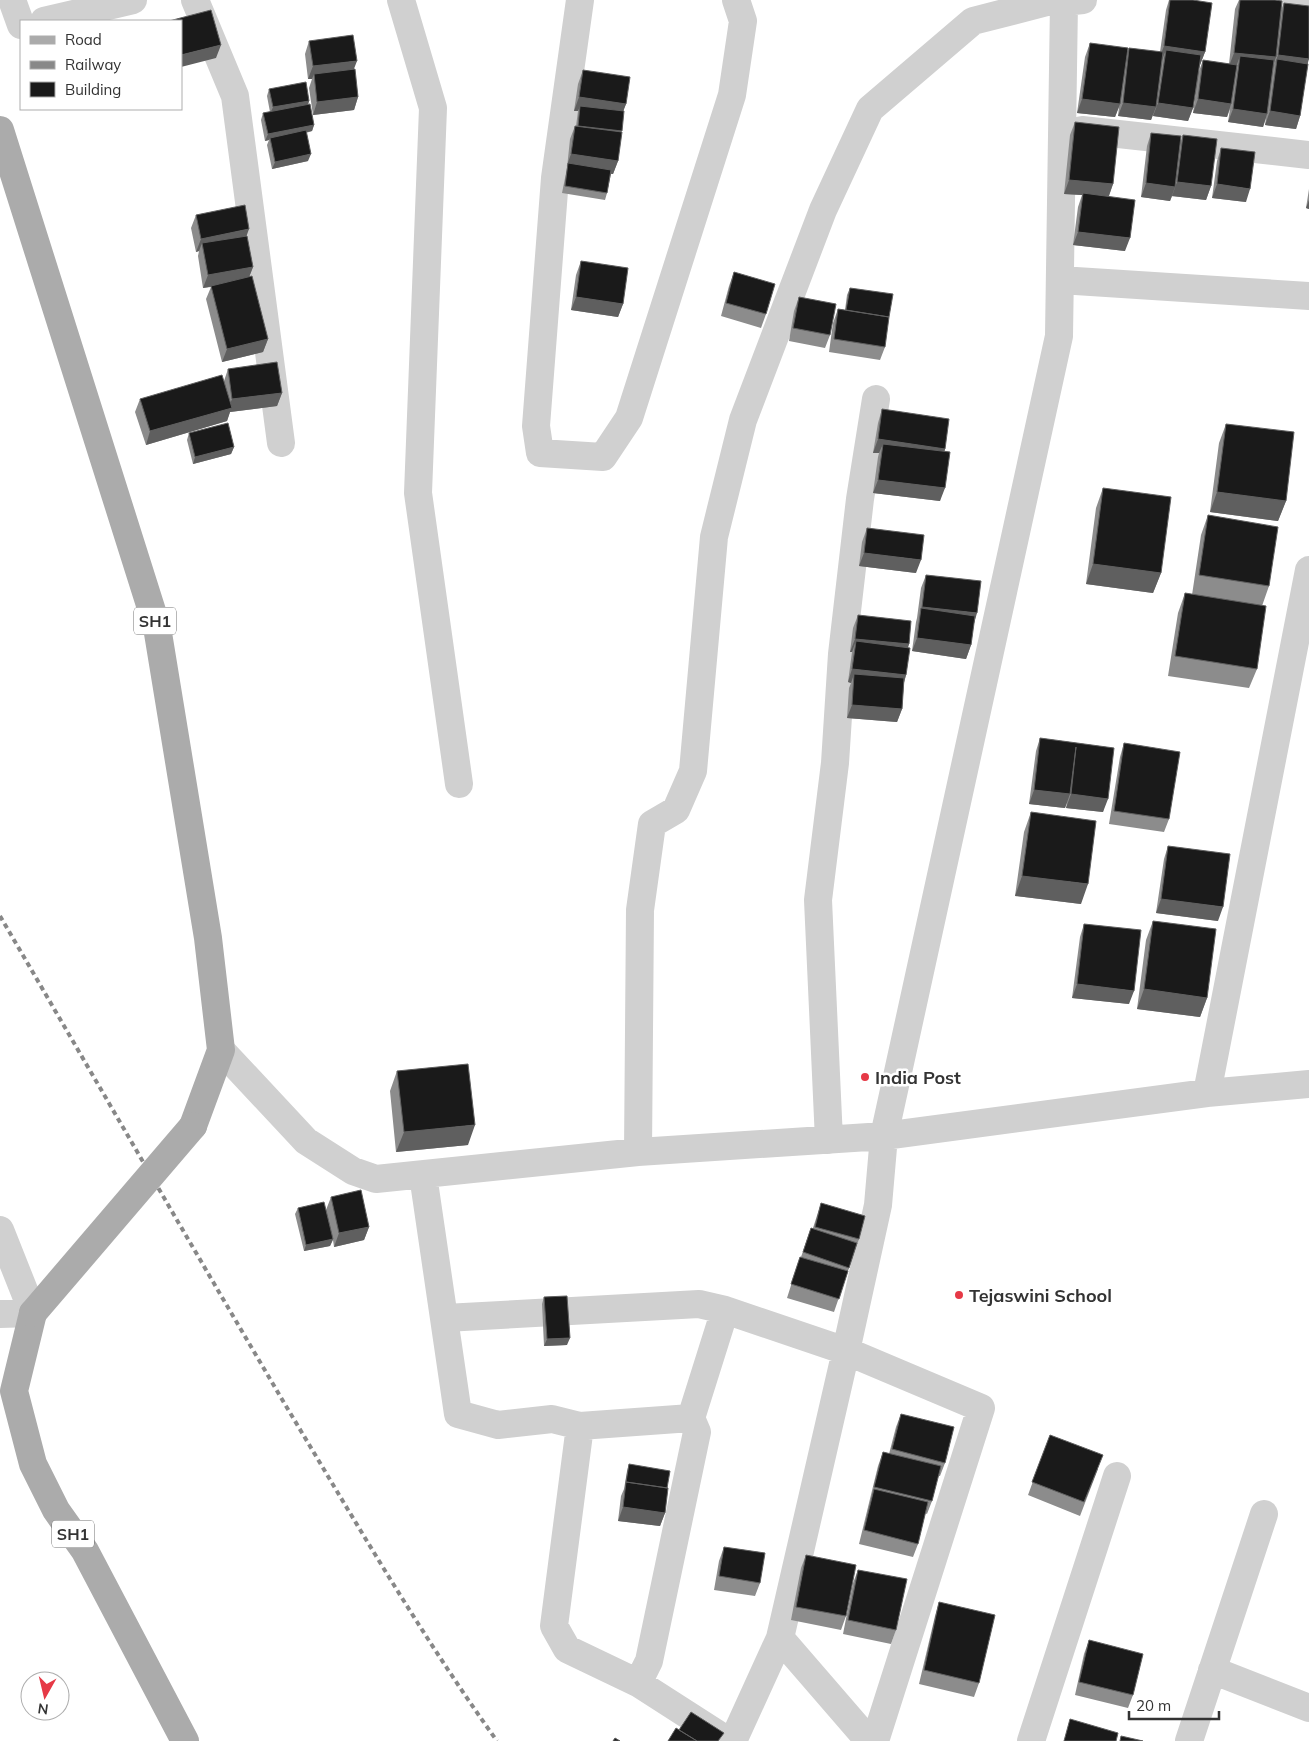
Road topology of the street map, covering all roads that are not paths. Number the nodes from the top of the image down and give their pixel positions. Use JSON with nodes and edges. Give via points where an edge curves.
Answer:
{"nodes":[{"id":1,"x":12,"y":0,"type":"edge"},
{"id":2,"x":133,"y":0,"type":"edge"},
{"id":3,"x":196,"y":0,"type":"edge"},
{"id":4,"x":401,"y":0,"type":"edge"},
{"id":5,"x":580,"y":0,"type":"edge"},
{"id":6,"x":736,"y":0,"type":"edge"},
{"id":7,"x":1070,"y":0,"type":"edge"},
{"id":8,"x":1292,"y":0,"type":"edge"},
{"id":9,"x":1309,"y":2,"type":"edge"},
{"id":10,"x":48,"y":20,"type":"edge"},
{"id":11,"x":20,"y":23,"type":"edge"},
{"id":12,"x":20,"y":26,"type":"edge"},
{"id":13,"x":0,"y":32,"type":"edge"},
{"id":14,"x":1063,"y":128,"type":"junction"},
{"id":15,"x":0,"y":130,"type":"edge"},
{"id":16,"x":1309,"y":155,"type":"edge"},
{"id":17,"x":1060,"y":280,"type":"junction"},
{"id":18,"x":1309,"y":296,"type":"edge"},
{"id":19,"x":876,"y":399,"type":"dead end"},
{"id":20,"x":281,"y":443,"type":"dead end"},
{"id":21,"x":1309,"y":570,"type":"edge"},
{"id":22,"x":459,"y":784,"type":"dead end"},
{"id":23,"x":221,"y":1050,"type":"junction"},
{"id":24,"x":1309,"y":1084,"type":"edge"},
{"id":25,"x":1207,"y":1093,"type":"junction"},
{"id":26,"x":884,"y":1136,"type":"junction"},
{"id":27,"x":829,"y":1140,"type":"junction"},
{"id":28,"x":638,"y":1152,"type":"junction"},
{"id":29,"x":423,"y":1175,"type":"junction"},
{"id":30,"x":0,"y":1230,"type":"edge"},
{"id":31,"x":725,"y":1310,"type":"junction"},
{"id":32,"x":0,"y":1314,"type":"edge"},
{"id":33,"x":33,"y":1314,"type":"junction"},
{"id":34,"x":445,"y":1318,"type":"junction"},
{"id":35,"x":846,"y":1351,"type":"junction"},
{"id":36,"x":691,"y":1418,"type":"junction"},
{"id":37,"x":580,"y":1426,"type":"junction"},
{"id":38,"x":1117,"y":1476,"type":"dead end"},
{"id":39,"x":1264,"y":1514,"type":"dead end"},
{"id":40,"x":780,"y":1638,"type":"junction"},
{"id":41,"x":1212,"y":1670,"type":"junction"},
{"id":42,"x":638,"y":1683,"type":"junction"},
{"id":43,"x":1309,"y":1708,"type":"edge"},
{"id":44,"x":185,"y":1741,"type":"edge"},
{"id":45,"x":729,"y":1741,"type":"edge"},
{"id":46,"x":733,"y":1741,"type":"edge"},
{"id":47,"x":869,"y":1741,"type":"edge"},
{"id":48,"x":875,"y":1741,"type":"edge"},
{"id":49,"x":1031,"y":1741,"type":"edge"},
{"id":50,"x":1189,"y":1741,"type":"edge"}],
"edges":[{"from":1,"to":11,"type":"street"},
{"from":2,"to":10,"type":"street"},
{"from":3,"to":20,"type":"street","via":[[235,96]]},
{"from":4,"to":22,"type":"street","via":[[433,108],[418,493]]},
{"from":5,"to":6,"type":"street","via":[[555,178],[536,426],[540,453],[603,456],[629,418],[732,96],[743,21]]},
{"from":7,"to":14,"type":"street"},
{"from":7,"to":28,"type":"street","via":[[1047,2],[973,21],[870,109],[823,210],[743,420],[714,537],[693,771],[676,810],[652,824],[640,910]]},
{"from":8,"to":9,"type":"street"},
{"from":12,"to":13,"type":"street"},
{"from":14,"to":16,"type":"street"},
{"from":14,"to":17,"type":"street"},
{"from":15,"to":23,"type":"main road","number":"SH1","via":[[157,627],[208,938]]},
{"from":17,"to":18,"type":"street"},
{"from":17,"to":26,"type":"street","via":[[1059,336]]},
{"from":19,"to":27,"type":"street","via":[[860,499],[842,654],[835,763],[818,900]]},
{"from":21,"to":25,"type":"street"},
{"from":23,"to":29,"type":"street","via":[[306,1141],[353,1171],[376,1179]]},
{"from":23,"to":33,"type":"main road","number":"SH1","bridge":true,"via":[[193,1126]]},
{"from":24,"to":25,"type":"street"},
{"from":25,"to":26,"type":"street"},
{"from":26,"to":27,"type":"street"},
{"from":26,"to":35,"type":"street","via":[[878,1205]]},
{"from":27,"to":28,"type":"street"},
{"from":28,"to":29,"type":"street"},
{"from":29,"to":34,"type":"street"},
{"from":30,"to":33,"type":"street"},
{"from":31,"to":34,"type":"street","via":[[699,1304]]},
{"from":31,"to":35,"type":"street"},
{"from":31,"to":36,"type":"street"},
{"from":32,"to":33,"type":"street"},
{"from":33,"to":44,"type":"main road","number":"SH1","via":[[14,1391],[33,1464],[56,1510],[85,1551]]},
{"from":34,"to":37,"type":"street","via":[[458,1414],[498,1425],[552,1419]]},
{"from":35,"to":40,"type":"street"},
{"from":35,"to":48,"type":"street","via":[[982,1408]]},
{"from":36,"to":37,"type":"street"},
{"from":36,"to":42,"type":"street","via":[[697,1432],[649,1660]]},
{"from":37,"to":42,"type":"street","via":[[554,1626],[567,1649]]},
{"from":38,"to":49,"type":"street"},
{"from":39,"to":41,"type":"street"},
{"from":40,"to":46,"type":"street"},
{"from":40,"to":47,"type":"street"},
{"from":41,"to":43,"type":"street"},
{"from":41,"to":50,"type":"street"},
{"from":42,"to":45,"type":"street"}]}
